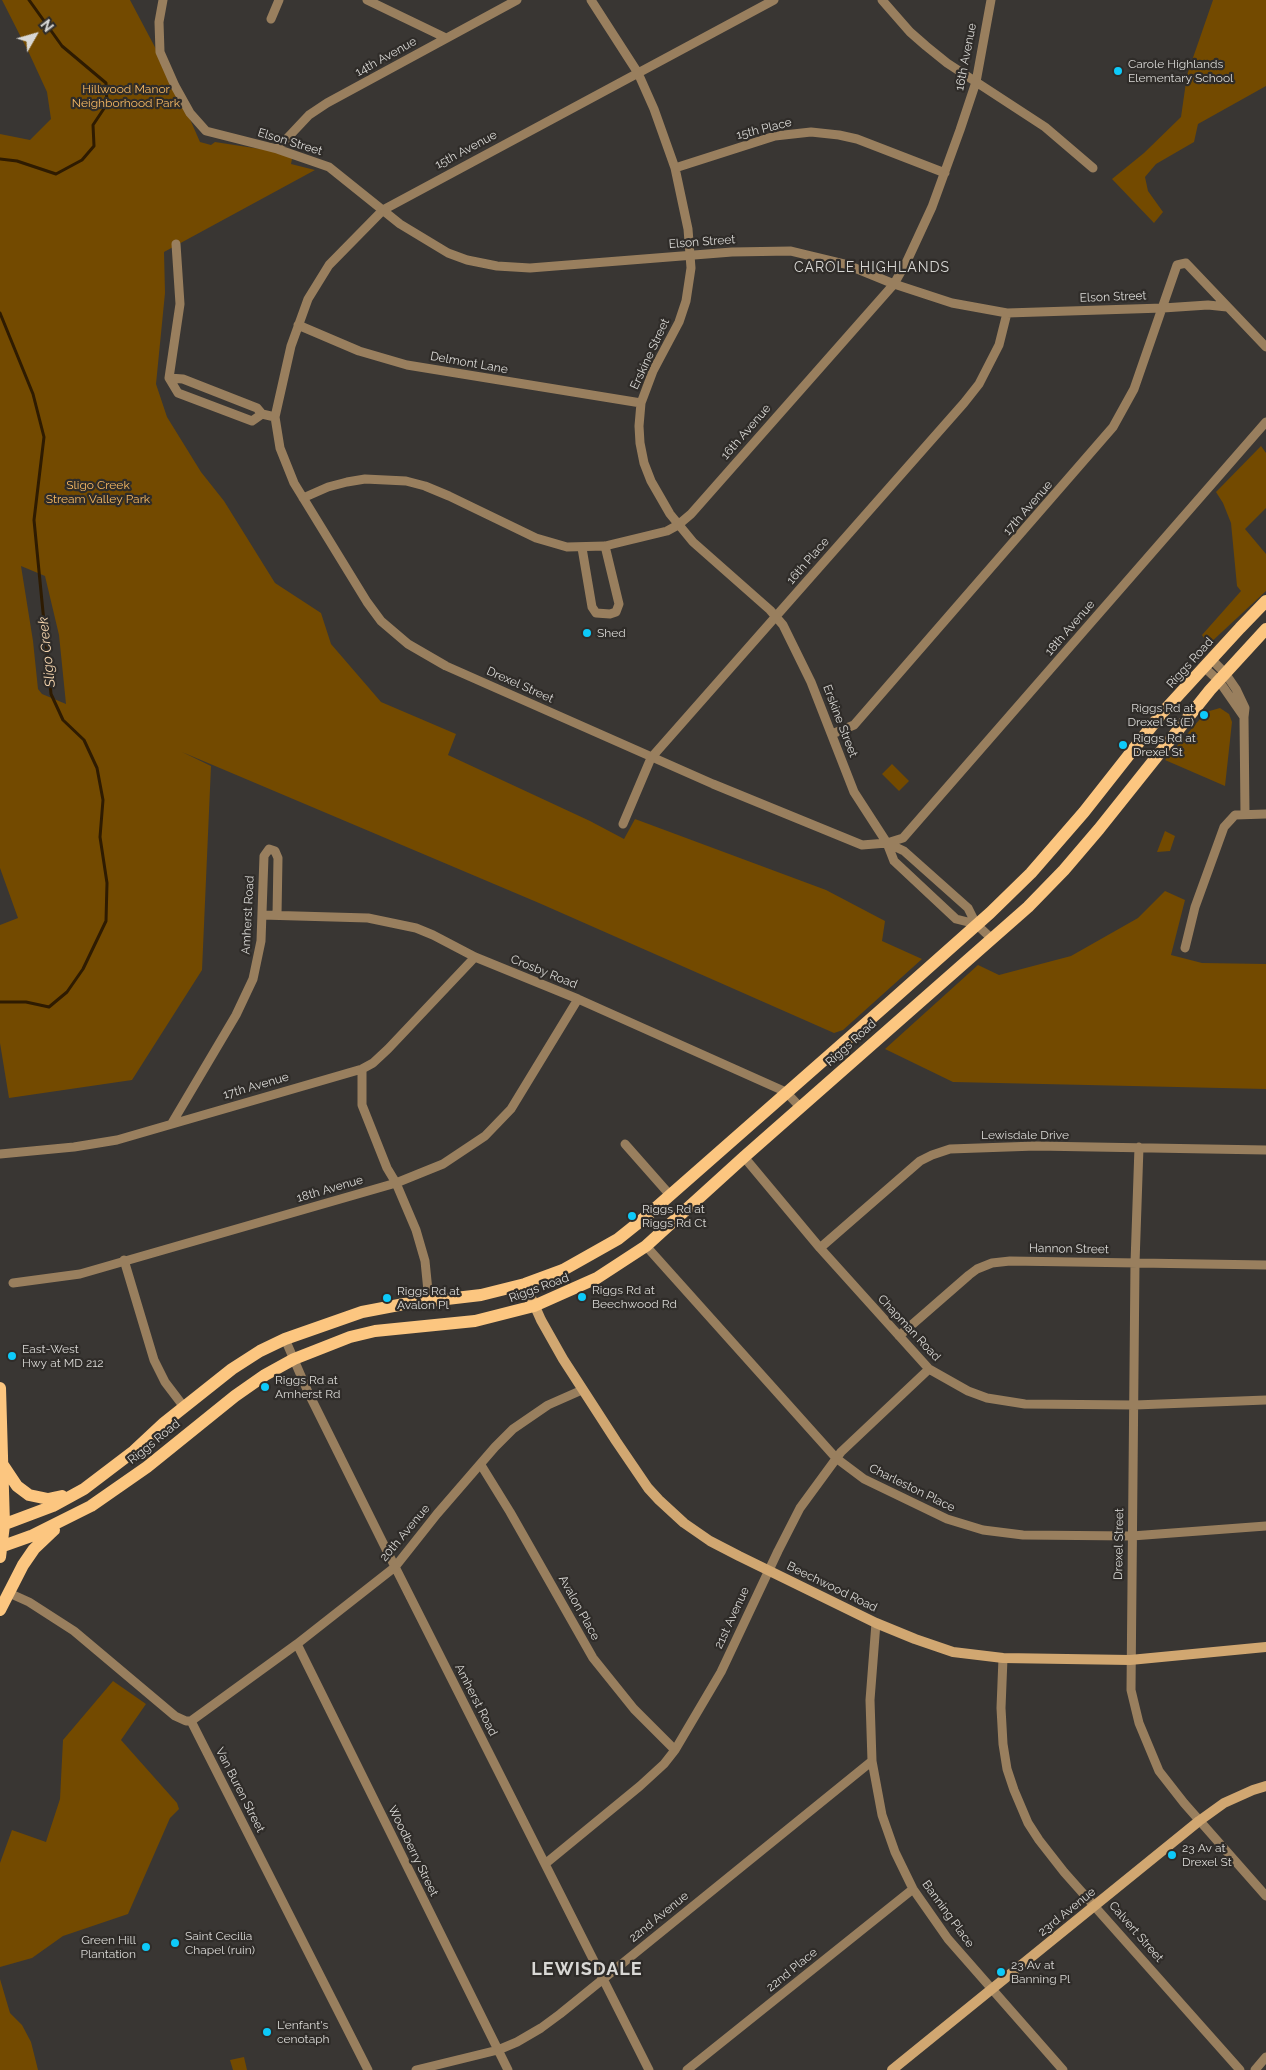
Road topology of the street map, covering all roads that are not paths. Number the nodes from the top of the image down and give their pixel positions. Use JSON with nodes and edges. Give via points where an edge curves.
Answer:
{"nodes":[{"id":1,"x":163,"y":0,"type":"edge"},
{"id":2,"x":279,"y":0,"type":"edge"},
{"id":3,"x":367,"y":0,"type":"edge"},
{"id":4,"x":518,"y":0,"type":"edge"},
{"id":5,"x":592,"y":0,"type":"edge"},
{"id":6,"x":774,"y":0,"type":"edge"},
{"id":7,"x":882,"y":0,"type":"edge"},
{"id":8,"x":991,"y":0,"type":"edge"},
{"id":9,"x":271,"y":19,"type":"dead end"},
{"id":10,"x":446,"y":38,"type":"junction"},
{"id":11,"x":638,"y":72,"type":"junction"},
{"id":12,"x":976,"y":82,"type":"junction"},
{"id":13,"x":277,"y":149,"type":"junction"},
{"id":14,"x":675,"y":168,"type":"junction"},
{"id":15,"x":1093,"y":168,"type":"dead end"},
{"id":16,"x":945,"y":173,"type":"junction"},
{"id":17,"x":383,"y":210,"type":"junction"},
{"id":18,"x":176,"y":244,"type":"dead end"},
{"id":19,"x":691,"y":255,"type":"junction"},
{"id":20,"x":894,"y":284,"type":"junction"},
{"id":21,"x":1227,"y":307,"type":"junction"},
{"id":22,"x":1163,"y":308,"type":"junction"},
{"id":23,"x":1007,"y":313,"type":"junction"},
{"id":24,"x":298,"y":325,"type":"junction"},
{"id":25,"x":1266,"y":347,"type":"edge"},
{"id":26,"x":169,"y":378,"type":"junction"},
{"id":27,"x":642,"y":403,"type":"junction"},
{"id":28,"x":262,"y":414,"type":"junction"},
{"id":29,"x":275,"y":417,"type":"junction"},
{"id":30,"x":1266,"y":422,"type":"edge"},
{"id":31,"x":303,"y":498,"type":"junction"},
{"id":32,"x":678,"y":525,"type":"junction"},
{"id":33,"x":605,"y":546,"type":"junction"},
{"id":34,"x":582,"y":548,"type":"junction"},
{"id":35,"x":1266,"y":601,"type":"edge"},
{"id":36,"x":777,"y":616,"type":"junction"},
{"id":37,"x":1266,"y":629,"type":"edge"},
{"id":38,"x":1208,"y":664,"type":"junction"},
{"id":39,"x":1222,"y":677,"type":"junction"},
{"id":40,"x":832,"y":734,"type":"junction"},
{"id":41,"x":651,"y":758,"type":"junction"},
{"id":42,"x":1245,"y":814,"type":"junction"},
{"id":43,"x":1266,"y":814,"type":"edge"},
{"id":44,"x":623,"y":824,"type":"dead end"},
{"id":45,"x":887,"y":843,"type":"junction"},
{"id":46,"x":262,"y":915,"type":"junction"},
{"id":47,"x":277,"y":915,"type":"junction"},
{"id":48,"x":976,"y":924,"type":"junction"},
{"id":49,"x":992,"y":940,"type":"junction"},
{"id":50,"x":1185,"y":948,"type":"dead end"},
{"id":51,"x":475,"y":957,"type":"junction"},
{"id":52,"x":578,"y":999,"type":"junction"},
{"id":53,"x":362,"y":1069,"type":"junction"},
{"id":54,"x":786,"y":1092,"type":"junction"},
{"id":55,"x":800,"y":1107,"type":"junction"},
{"id":56,"x":172,"y":1123,"type":"junction"},
{"id":57,"x":625,"y":1144,"type":"dead end"},
{"id":58,"x":1139,"y":1147,"type":"junction"},
{"id":59,"x":1266,"y":1150,"type":"edge"},
{"id":60,"x":0,"y":1154,"type":"edge"},
{"id":61,"x":744,"y":1157,"type":"junction"},
{"id":62,"x":396,"y":1183,"type":"junction"},
{"id":63,"x":670,"y":1195,"type":"junction"},
{"id":64,"x":646,"y":1246,"type":"junction"},
{"id":65,"x":820,"y":1248,"type":"junction"},
{"id":66,"x":124,"y":1260,"type":"junction"},
{"id":67,"x":1135,"y":1263,"type":"junction"},
{"id":68,"x":1266,"y":1265,"type":"edge"},
{"id":69,"x":13,"y":1283,"type":"dead end"},
{"id":70,"x":524,"y":1284,"type":"junction"},
{"id":71,"x":429,"y":1301,"type":"junction"},
{"id":72,"x":534,"y":1306,"type":"junction"},
{"id":73,"x":899,"y":1336,"type":"junction"},
{"id":74,"x":285,"y":1339,"type":"junction"},
{"id":75,"x":294,"y":1359,"type":"junction"},
{"id":76,"x":929,"y":1369,"type":"junction"},
{"id":77,"x":0,"y":1388,"type":"edge"},
{"id":78,"x":582,"y":1390,"type":"junction"},
{"id":79,"x":1266,"y":1400,"type":"edge"},
{"id":80,"x":1135,"y":1405,"type":"junction"},
{"id":81,"x":184,"y":1407,"type":"junction"},
{"id":82,"x":836,"y":1458,"type":"junction"},
{"id":83,"x":3,"y":1464,"type":"junction"},
{"id":84,"x":481,"y":1464,"type":"junction"},
{"id":85,"x":84,"y":1489,"type":"junction"},
{"id":86,"x":78,"y":1514,"type":"junction"},
{"id":87,"x":2,"y":1525,"type":"edge"},
{"id":88,"x":1266,"y":1526,"type":"edge"},
{"id":89,"x":1132,"y":1536,"type":"junction"},
{"id":90,"x":1,"y":1550,"type":"edge"},
{"id":91,"x":395,"y":1567,"type":"junction"},
{"id":92,"x":769,"y":1570,"type":"junction"},
{"id":93,"x":9,"y":1593,"type":"junction"},
{"id":94,"x":0,"y":1610,"type":"edge"},
{"id":95,"x":876,"y":1623,"type":"junction"},
{"id":96,"x":296,"y":1644,"type":"junction"},
{"id":97,"x":1266,"y":1647,"type":"edge"},
{"id":98,"x":1004,"y":1658,"type":"junction"},
{"id":99,"x":1130,"y":1660,"type":"junction"},
{"id":100,"x":192,"y":1721,"type":"junction"},
{"id":101,"x":675,"y":1750,"type":"junction"},
{"id":102,"x":872,"y":1760,"type":"junction"},
{"id":103,"x":1266,"y":1786,"type":"edge"},
{"id":104,"x":1199,"y":1820,"type":"junction"},
{"id":105,"x":545,"y":1864,"type":"junction"},
{"id":106,"x":913,"y":1888,"type":"junction"},
{"id":107,"x":1266,"y":1896,"type":"edge"},
{"id":108,"x":1095,"y":1905,"type":"junction"},
{"id":109,"x":604,"y":1978,"type":"junction"},
{"id":110,"x":992,"y":1989,"type":"junction"},
{"id":111,"x":498,"y":2050,"type":"junction"},
{"id":112,"x":1266,"y":2057,"type":"edge"},
{"id":113,"x":368,"y":2070,"type":"edge"},
{"id":114,"x":416,"y":2070,"type":"edge"},
{"id":115,"x":508,"y":2070,"type":"edge"},
{"id":116,"x":648,"y":2070,"type":"edge"},
{"id":117,"x":687,"y":2070,"type":"edge"},
{"id":118,"x":892,"y":2070,"type":"edge"},
{"id":119,"x":1063,"y":2070,"type":"edge"},
{"id":120,"x":1240,"y":2070,"type":"edge"},
{"id":121,"x":1255,"y":2070,"type":"edge"}],
"edges":[{"from":1,"to":13,"type":"street","name":"Elson Street","via":[[159,22],[160,52],[190,112],[206,131]]},
{"from":2,"to":9,"type":"street"},
{"from":3,"to":10,"type":"street"},
{"from":4,"to":10,"type":"street","name":"14th Avenue"},
{"from":5,"to":11,"type":"street","name":"Erskine Street"},
{"from":6,"to":11,"type":"street","name":"15th Avenue"},
{"from":7,"to":12,"type":"street","via":[[926,46]]},
{"from":8,"to":12,"type":"street","name":"16th Avenue"},
{"from":10,"to":13,"type":"street","name":"14th Avenue","via":[[327,103],[309,115]]},
{"from":11,"to":14,"type":"street","name":"Erskine Street","via":[[662,127]]},
{"from":11,"to":17,"type":"street","name":"15th Avenue"},
{"from":12,"to":15,"type":"street","via":[[1045,127]]},
{"from":12,"to":16,"type":"street","name":"16th Avenue"},
{"from":13,"to":17,"type":"street","name":"Elson Street","via":[[329,167]]},
{"from":14,"to":16,"type":"street","name":"15th Place","via":[[776,136],[810,132],[857,139]]},
{"from":14,"to":19,"type":"street","name":"Erskine Street","via":[[686,212]]},
{"from":16,"to":20,"type":"street","name":"16th Avenue","via":[[919,236]]},
{"from":17,"to":19,"type":"street","name":"Elson Street","via":[[416,235],[448,253],[496,266],[530,268]]},
{"from":17,"to":24,"type":"street","name":"15th Avenue","via":[[329,265],[308,299]]},
{"from":18,"to":26,"type":"street","via":[[180,304]]},
{"from":19,"to":20,"type":"street","name":"Elson Street","via":[[791,251],[845,264]]},
{"from":19,"to":27,"type":"street","name":"Erskine Street","via":[[686,300],[679,322],[653,371]]},
{"from":20,"to":23,"type":"street","name":"Elson Street","via":[[952,303]]},
{"from":20,"to":32,"type":"street","name":"16th Avenue"},
{"from":21,"to":22,"type":"street","name":"Elson Street"},
{"from":21,"to":22,"type":"street","name":"17th Avenue","via":[[1186,263],[1177,265]]},
{"from":21,"to":25,"type":"street"},
{"from":22,"to":23,"type":"street","name":"Elson Street"},
{"from":22,"to":40,"type":"street","name":"17th Avenue","via":[[1134,389],[1103,442],[854,725]]},
{"from":23,"to":36,"type":"street","name":"16th Place","via":[[999,345],[979,384]]},
{"from":24,"to":27,"type":"street","name":"Delmont Lane","via":[[358,351],[407,365]]},
{"from":24,"to":29,"type":"street","name":"15th Avenue"},
{"from":26,"to":28,"type":"street","via":[[183,379],[257,408]]},
{"from":26,"to":28,"type":"street","via":[[178,393],[252,421]]},
{"from":27,"to":32,"type":"street","name":"Erskine Street","via":[[639,426],[644,463],[657,495]]},
{"from":28,"to":29,"type":"street"},
{"from":29,"to":31,"type":"street","name":"Drexel Street","via":[[283,459]]},
{"from":30,"to":45,"type":"street","name":"18th Avenue","via":[[903,838]]},
{"from":31,"to":34,"type":"street","name":"16th Avenue","via":[[328,487],[365,479],[406,481],[449,496],[536,538]]},
{"from":31,"to":41,"type":"street","name":"Drexel Street","via":[[374,612],[399,637],[446,666]]},
{"from":32,"to":33,"type":"street","name":"16th Avenue","via":[[667,531]]},
{"from":32,"to":36,"type":"street","name":"Erskine Street","via":[[692,542]]},
{"from":33,"to":34,"type":"street","name":"16th Avenue"},
{"from":33,"to":34,"type":"street","via":[[619,604],[616,612],[602,615],[592,607]]},
{"from":35,"to":38,"type":"main road","name":"Riggs Road"},
{"from":36,"to":40,"type":"street","name":"Erskine Street","via":[[802,660]]},
{"from":36,"to":41,"type":"street","name":"16th Place"},
{"from":37,"to":39,"type":"main road","name":"Riggs Road"},
{"from":38,"to":39,"type":"street"},
{"from":38,"to":48,"type":"main road","name":"Riggs Road","via":[[1162,714],[1034,870]]},
{"from":39,"to":42,"type":"street","via":[[1244,717]]},
{"from":39,"to":49,"type":"main road","name":"Riggs Road","via":[[1181,723],[1064,870]]},
{"from":40,"to":45,"type":"street","name":"Erskine Street","via":[[854,792]]},
{"from":41,"to":44,"type":"street","name":"16th Place"},
{"from":41,"to":45,"type":"street","name":"Drexel Street","via":[[862,845]]},
{"from":42,"to":43,"type":"street"},
{"from":42,"to":50,"type":"street","via":[[1235,815],[1219,835]]},
{"from":45,"to":48,"type":"street","via":[[904,851],[968,908]]},
{"from":45,"to":48,"type":"street","via":[[894,861],[956,919]]},
{"from":46,"to":47,"type":"street","name":"Crosby Road"},
{"from":46,"to":47,"type":"street","name":"Amherst Road","via":[[264,856],[272,849],[278,858]]},
{"from":46,"to":56,"type":"street","name":"Amherst Road","via":[[253,979],[236,1015]]},
{"from":47,"to":51,"type":"street","name":"Crosby Road","via":[[368,918],[400,924],[434,935]]},
{"from":48,"to":49,"type":"street"},
{"from":48,"to":54,"type":"main road","name":"Riggs Road"},
{"from":49,"to":55,"type":"main road","name":"Riggs Road"},
{"from":51,"to":52,"type":"street","name":"Crosby Road"},
{"from":51,"to":53,"type":"street","name":"17th Avenue","via":[[388,1049]]},
{"from":52,"to":54,"type":"street","name":"Crosby Road"},
{"from":52,"to":62,"type":"street","name":"18th Avenue","via":[[518,1100],[494,1128],[476,1144],[443,1164]]},
{"from":53,"to":56,"type":"street","name":"17th Avenue"},
{"from":53,"to":62,"type":"street","via":[[362,1105]]},
{"from":54,"to":55,"type":"street","name":"Crosby Road"},
{"from":54,"to":63,"type":"main road","name":"Riggs Road"},
{"from":55,"to":61,"type":"main road","name":"Riggs Road"},
{"from":56,"to":60,"type":"street","name":"17th Avenue","via":[[98,1144]]},
{"from":57,"to":63,"type":"street"},
{"from":58,"to":59,"type":"street","name":"Lewisdale Drive"},
{"from":58,"to":65,"type":"street","name":"Lewisdale Drive","via":[[964,1147],[941,1151],[920,1161]]},
{"from":58,"to":67,"type":"street","name":"Drexel Street"},
{"from":61,"to":64,"type":"main road","name":"Riggs Road"},
{"from":61,"to":65,"type":"street","name":"Chapman Road"},
{"from":62,"to":66,"type":"street","name":"18th Avenue"},
{"from":62,"to":71,"type":"street","via":[[421,1244]]},
{"from":63,"to":70,"type":"main road","name":"Riggs Road","via":[[610,1244],[563,1270]]},
{"from":64,"to":72,"type":"main road","name":"Riggs Road","via":[[597,1278]]},
{"from":64,"to":82,"type":"street","name":"Charleston Place"},
{"from":65,"to":73,"type":"street","name":"Chapman Road"},
{"from":66,"to":69,"type":"street","name":"18th Avenue","via":[[70,1276]]},
{"from":66,"to":81,"type":"street","via":[[154,1360],[165,1382]]},
{"from":67,"to":68,"type":"street","name":"Hannon Street"},
{"from":67,"to":73,"type":"street","name":"Hannon Street","via":[[1010,1260],[985,1265]]},
{"from":67,"to":80,"type":"street","name":"Drexel Street"},
{"from":70,"to":71,"type":"main road","name":"Riggs Road","via":[[481,1295]]},
{"from":70,"to":72,"type":"street","name":"Beechwood Road"},
{"from":71,"to":74,"type":"main road","name":"Riggs Road","via":[[362,1312]]},
{"from":72,"to":75,"type":"main road","name":"Riggs Road","via":[[475,1321],[375,1331]]},
{"from":72,"to":78,"type":"street","name":"Beechwood Road"},
{"from":73,"to":76,"type":"street","name":"Chapman Road"},
{"from":74,"to":75,"type":"street","name":"Amherst Road"},
{"from":74,"to":81,"type":"main road","name":"Riggs Road","via":[[247,1358]]},
{"from":75,"to":86,"type":"main road","name":"Riggs Road","via":[[235,1396],[147,1467]]},
{"from":75,"to":91,"type":"street","name":"Amherst Road"},
{"from":76,"to":80,"type":"street","name":"Chapman Road","via":[[968,1391],[1003,1402]]},
{"from":76,"to":82,"type":"street","name":"21st Avenue"},
{"from":77,"to":83,"type":"main road"},
{"from":78,"to":84,"type":"street","name":"20th Avenue","via":[[548,1405],[514,1429]]},
{"from":78,"to":92,"type":"street","name":"Beechwood Road","via":[[639,1476],[659,1500],[710,1541]]},
{"from":79,"to":80,"type":"street","name":"Chapman Road"},
{"from":80,"to":89,"type":"street","name":"Drexel Street"},
{"from":81,"to":85,"type":"main road","name":"Riggs Road"},
{"from":82,"to":89,"type":"street","name":"Charleston Place","via":[[864,1479],[969,1527],[1017,1534]]},
{"from":82,"to":92,"type":"street","name":"21st Avenue","via":[[800,1508]]},
{"from":83,"to":85,"type":"main road","via":[[17,1486],[34,1497],[48,1500]]},
{"from":83,"to":87,"type":"main road"},
{"from":84,"to":91,"type":"street","name":"20th Avenue"},
{"from":84,"to":101,"type":"street","name":"Avalon Place","via":[[593,1658],[634,1709]]},
{"from":85,"to":87,"type":"main road","name":"Riggs Road","via":[[53,1506]]},
{"from":86,"to":90,"type":"main road","name":"Riggs Road"},
{"from":86,"to":93,"type":"main road","via":[[46,1536],[34,1549]]},
{"from":87,"to":90,"type":"main road"},
{"from":88,"to":89,"type":"street","name":"Charleston Place"},
{"from":89,"to":99,"type":"street","name":"Drexel Street"},
{"from":91,"to":96,"type":"street","name":"20th Avenue"},
{"from":91,"to":105,"type":"street","name":"Amherst Road"},
{"from":92,"to":95,"type":"street","name":"Beechwood Road"},
{"from":92,"to":101,"type":"street","name":"21st Avenue","via":[[721,1672]]},
{"from":93,"to":94,"type":"main road"},
{"from":93,"to":100,"type":"street","via":[[74,1631],[171,1713]]},
{"from":95,"to":98,"type":"street","name":"Beechwood Road","via":[[953,1652]]},
{"from":95,"to":102,"type":"street","name":"Banning Place","via":[[870,1700]]},
{"from":96,"to":100,"type":"street","name":"20th Avenue"},
{"from":96,"to":111,"type":"street","name":"Woodberry Street"},
{"from":97,"to":99,"type":"street","name":"Beechwood Road"},
{"from":98,"to":99,"type":"street","name":"Beechwood Road"},
{"from":98,"to":108,"type":"street","name":"Calvert Street","via":[[1003,1744],[1014,1790],[1038,1840]]},
{"from":99,"to":104,"type":"street","name":"Drexel Street","via":[[1134,1703],[1150,1750],[1169,1784]]},
{"from":100,"to":113,"type":"street","name":"Van Buren Street"},
{"from":101,"to":105,"type":"street","name":"21st Avenue","via":[[640,1786]]},
{"from":102,"to":106,"type":"street","name":"Banning Place","via":[[882,1815]]},
{"from":102,"to":109,"type":"street","name":"22nd Avenue"},
{"from":103,"to":104,"type":"street","name":"23rd Avenue","via":[[1224,1803]]},
{"from":104,"to":107,"type":"street","name":"Drexel Street"},
{"from":104,"to":108,"type":"street","name":"23rd Avenue"},
{"from":105,"to":109,"type":"street","name":"Amherst Road"},
{"from":106,"to":110,"type":"street","name":"Banning Place","via":[[948,1940]]},
{"from":106,"to":117,"type":"street","name":"22nd Place"},
{"from":108,"to":110,"type":"street","name":"23rd Avenue"},
{"from":108,"to":120,"type":"street","name":"Calvert Street"},
{"from":109,"to":111,"type":"street","name":"22nd Avenue","via":[[541,2028]]},
{"from":109,"to":116,"type":"street","name":"Amherst Road"},
{"from":110,"to":118,"type":"street","name":"23rd Avenue"},
{"from":110,"to":119,"type":"street","name":"Banning Place"},
{"from":111,"to":114,"type":"street","name":"22nd Avenue"},
{"from":111,"to":115,"type":"street","name":"Woodberry Street"},
{"from":112,"to":121,"type":"street"}]}
